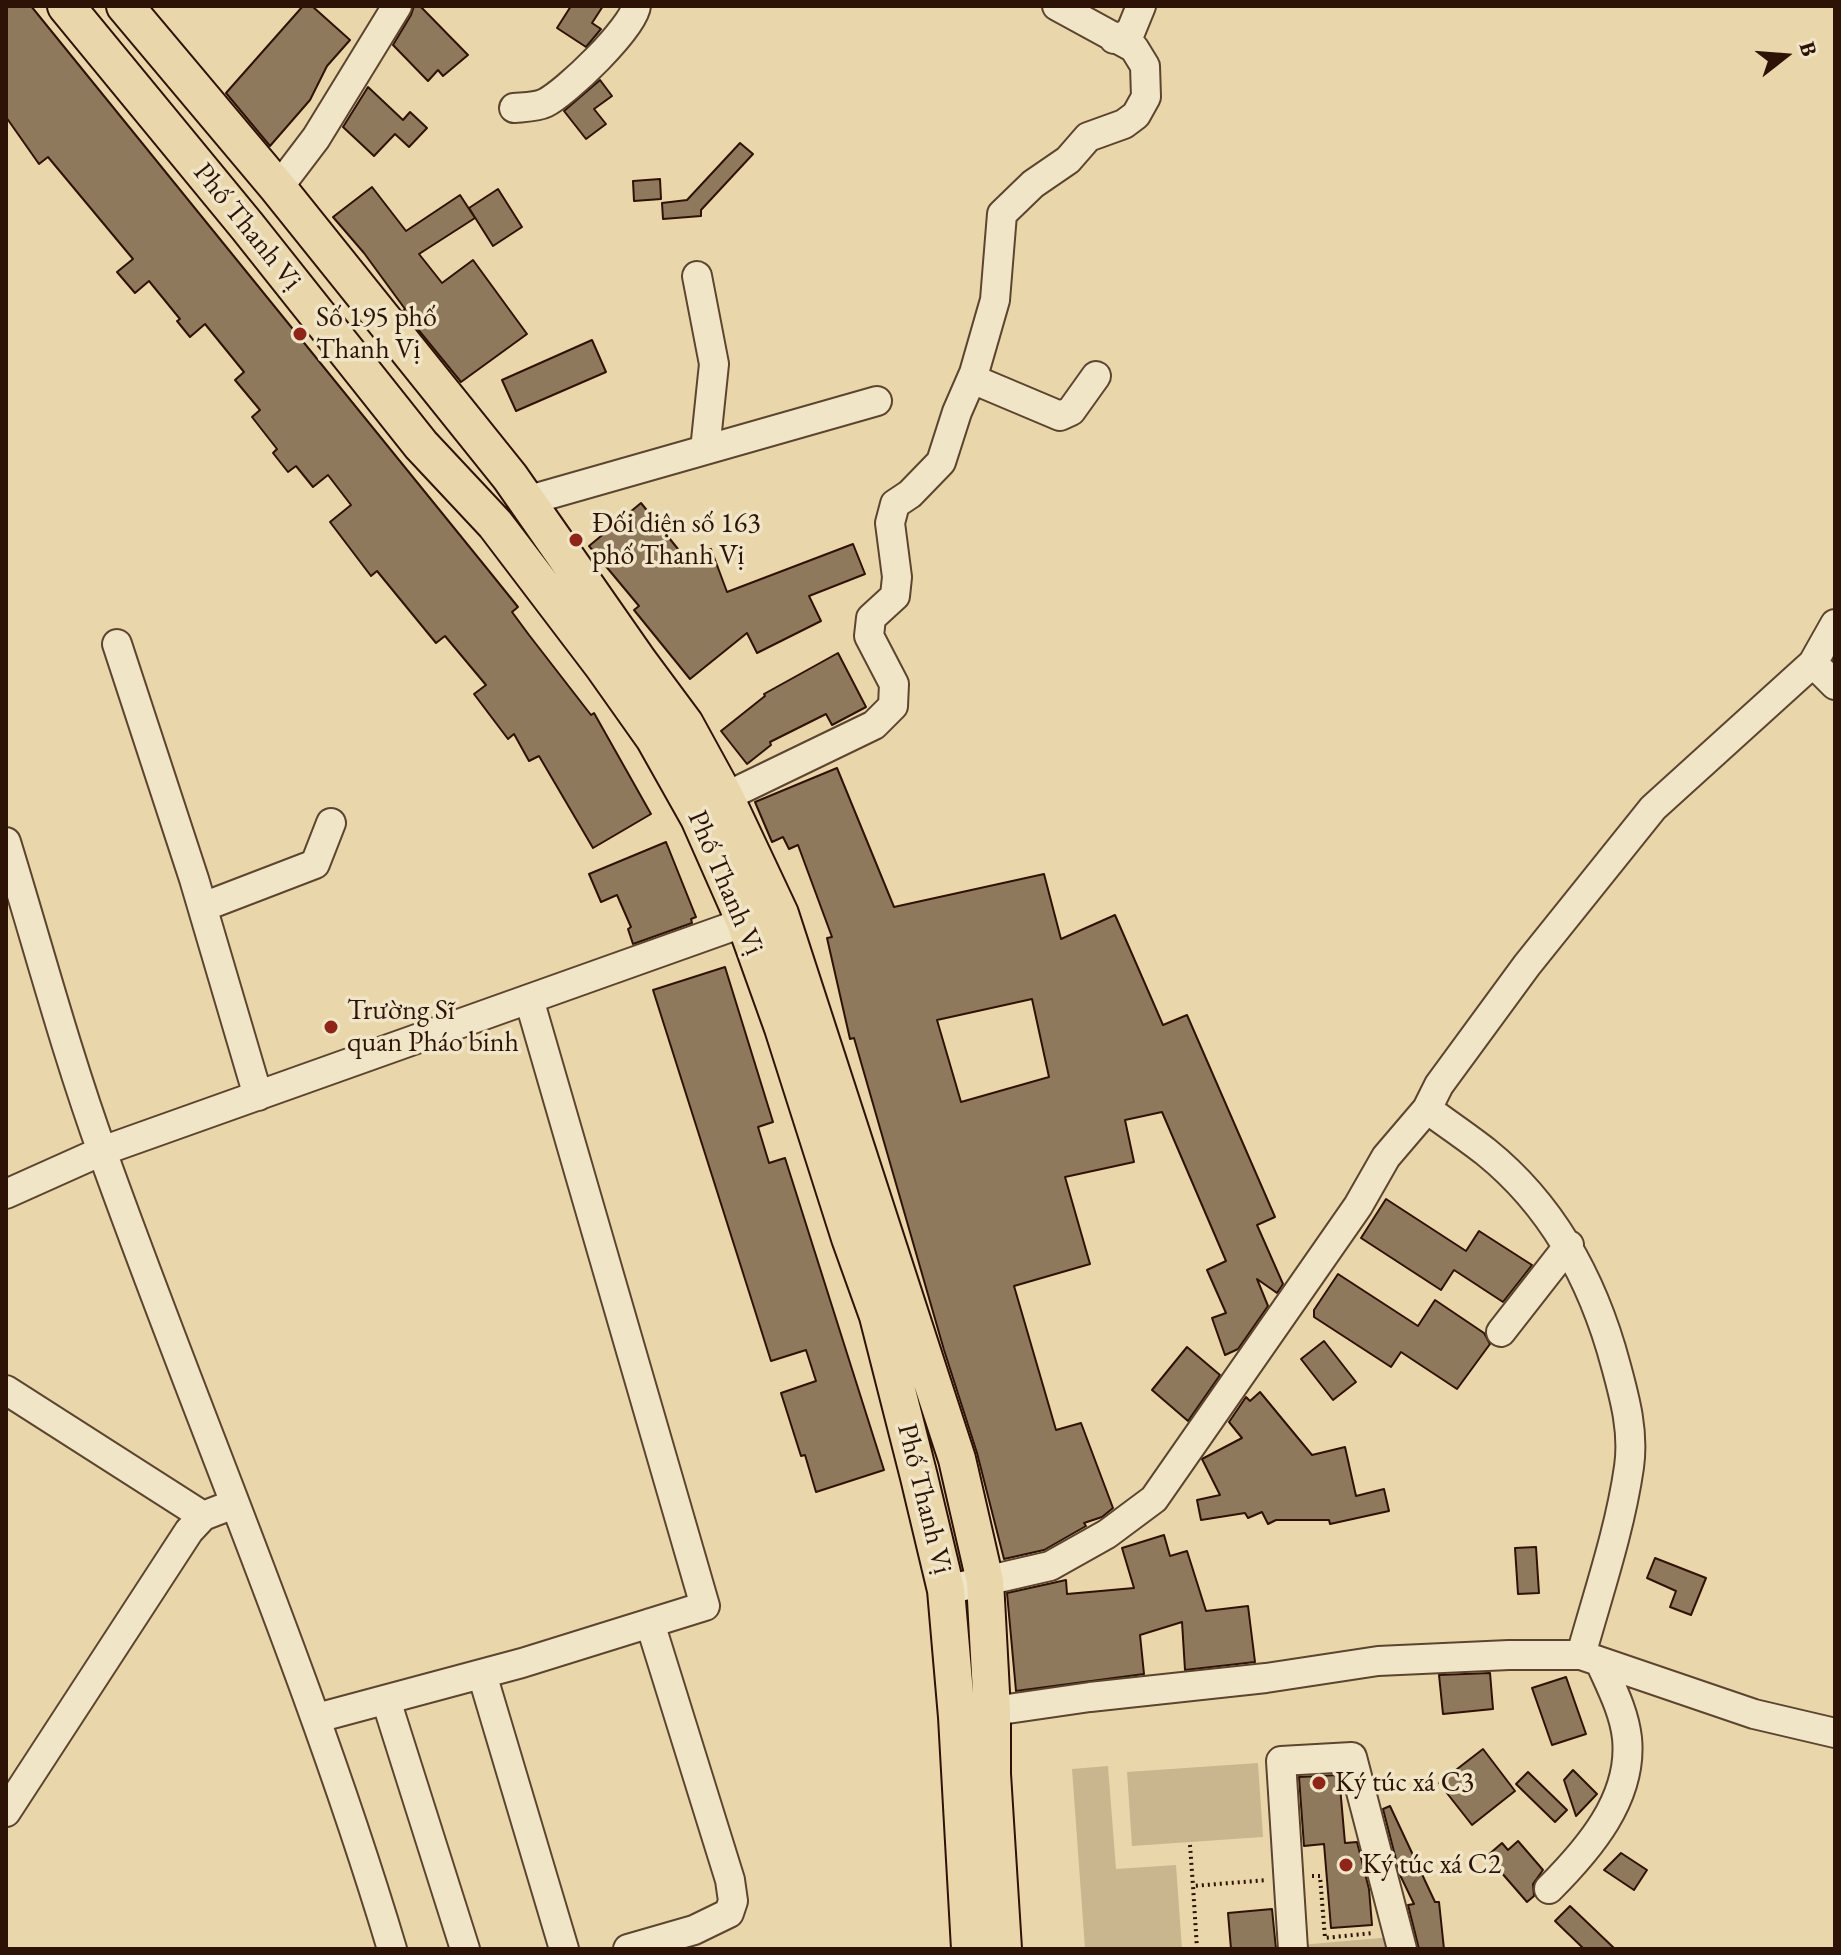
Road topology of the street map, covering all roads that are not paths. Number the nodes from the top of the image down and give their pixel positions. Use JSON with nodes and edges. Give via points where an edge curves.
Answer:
{"nodes":[{"id":1,"x":66,"y":6,"type":"edge"},
{"id":2,"x":125,"y":6,"type":"edge"},
{"id":3,"x":397,"y":6,"type":"edge"},
{"id":4,"x":636,"y":6,"type":"edge"},
{"id":5,"x":1057,"y":6,"type":"edge"},
{"id":6,"x":1141,"y":6,"type":"edge"},
{"id":7,"x":1114,"y":39,"type":"junction"},
{"id":8,"x":514,"y":108,"type":"dead end"},
{"id":9,"x":278,"y":188,"type":"junction"},
{"id":10,"x":697,"y":276,"type":"dead end"},
{"id":11,"x":974,"y":373,"type":"junction"},
{"id":12,"x":1096,"y":376,"type":"dead end"},
{"id":13,"x":877,"y":401,"type":"dead end"},
{"id":14,"x":705,"y":450,"type":"junction"},
{"id":15,"x":526,"y":501,"type":"junction"},
{"id":16,"x":1835,"y":624,"type":"edge"},
{"id":17,"x":117,"y":644,"type":"dead end"},
{"id":18,"x":1813,"y":663,"type":"junction"},
{"id":19,"x":1835,"y":685,"type":"edge"},
{"id":20,"x":725,"y":797,"type":"junction"},
{"id":21,"x":331,"y":823,"type":"dead end"},
{"id":22,"x":6,"y":842,"type":"edge"},
{"id":23,"x":203,"y":907,"type":"junction"},
{"id":24,"x":745,"y":922,"type":"junction"},
{"id":25,"x":529,"y":999,"type":"junction"},
{"id":26,"x":258,"y":1096,"type":"junction"},
{"id":27,"x":1427,"y":1109,"type":"junction"},
{"id":28,"x":102,"y":1151,"type":"junction"},
{"id":29,"x":6,"y":1194,"type":"edge"},
{"id":30,"x":1569,"y":1245,"type":"junction"},
{"id":31,"x":1501,"y":1332,"type":"dead end"},
{"id":32,"x":6,"y":1390,"type":"edge"},
{"id":33,"x":234,"y":1504,"type":"junction"},
{"id":34,"x":203,"y":1516,"type":"junction"},
{"id":35,"x":985,"y":1581,"type":"junction"},
{"id":36,"x":946,"y":1590,"type":"junction"},
{"id":37,"x":650,"y":1623,"type":"junction"},
{"id":38,"x":1590,"y":1659,"type":"junction"},
{"id":39,"x":482,"y":1674,"type":"junction"},
{"id":40,"x":386,"y":1700,"type":"junction"},
{"id":41,"x":974,"y":1714,"type":"junction"},
{"id":42,"x":317,"y":1718,"type":"junction"},
{"id":43,"x":1835,"y":1733,"type":"edge"},
{"id":44,"x":6,"y":1812,"type":"edge"},
{"id":45,"x":1549,"y":1889,"type":"dead end"},
{"id":46,"x":1400,"y":1940,"type":"edge"},
{"id":47,"x":392,"y":1949,"type":"edge"},
{"id":48,"x":465,"y":1949,"type":"edge"},
{"id":49,"x":564,"y":1949,"type":"edge"},
{"id":50,"x":628,"y":1949,"type":"edge"},
{"id":51,"x":970,"y":1949,"type":"edge"},
{"id":52,"x":1003,"y":1949,"type":"edge"},
{"id":53,"x":1293,"y":1949,"type":"edge"}],
"edges":[{"from":1,"to":24,"type":"main road","name":"Phố Thanh Vị","via":[[421,445],[495,524],[603,666],[654,738]]},
{"from":2,"to":9,"type":"main road","name":"Phố Thanh Vị"},
{"from":3,"to":9,"type":"street","via":[[316,138]]},
{"from":4,"to":8,"type":"street","via":[[626,27],[573,84],[544,104]]},
{"from":5,"to":7,"type":"street"},
{"from":6,"to":7,"type":"street","via":[[1130,33]]},
{"from":7,"to":11,"type":"street","via":[[1134,48],[1145,66],[1146,97],[1136,115],[1088,137],[1002,214],[995,300]]},
{"from":9,"to":15,"type":"main road","name":"Phố Thanh Vị"},
{"from":10,"to":14,"type":"street","via":[[714,364]]},
{"from":11,"to":12,"type":"street","via":[[977,381],[1060,416],[1071,411]]},
{"from":11,"to":20,"type":"street","via":[[941,462],[895,504],[890,523],[895,596],[871,618],[869,636],[894,684],[893,706],[874,725]]},
{"from":13,"to":14,"type":"street"},
{"from":14,"to":15,"type":"street"},
{"from":15,"to":20,"type":"main road","name":"Phố Thanh Vị","via":[[685,724]]},
{"from":16,"to":18,"type":"street"},
{"from":17,"to":23,"type":"street"},
{"from":18,"to":19,"type":"street"},
{"from":18,"to":27,"type":"street","via":[[1653,808],[1527,965]]},
{"from":20,"to":35,"type":"main road","name":"Phố Thanh Vị","via":[[780,914],[957,1459]]},
{"from":21,"to":23,"type":"street","via":[[315,864]]},
{"from":22,"to":28,"type":"street"},
{"from":23,"to":26,"type":"street"},
{"from":24,"to":25,"type":"street"},
{"from":24,"to":36,"type":"main road","name":"Phố Thanh Vị","via":[[878,1316]]},
{"from":25,"to":26,"type":"street"},
{"from":25,"to":37,"type":"street","via":[[705,1606]]},
{"from":26,"to":28,"type":"street"},
{"from":27,"to":30,"type":"street","via":[[1488,1154],[1537,1203]]},
{"from":27,"to":35,"type":"street","via":[[1386,1157],[1358,1206],[1154,1499],[1050,1566]]},
{"from":28,"to":29,"type":"street"},
{"from":28,"to":33,"type":"street"},
{"from":30,"to":31,"type":"street"},
{"from":30,"to":38,"type":"street","via":[[1593,1295],[1630,1417],[1629,1466]]},
{"from":32,"to":34,"type":"street"},
{"from":33,"to":34,"type":"street"},
{"from":33,"to":42,"type":"street"},
{"from":34,"to":44,"type":"street"},
{"from":35,"to":36,"type":"street"},
{"from":35,"to":41,"type":"main road","name":"Phố Thanh Vị"},
{"from":36,"to":41,"type":"main road","name":"Phố Thanh Vị"},
{"from":37,"to":39,"type":"street"},
{"from":37,"to":50,"type":"street","via":[[733,1901],[729,1913],[694,1930]]},
{"from":38,"to":41,"type":"street","via":[[1509,1655],[1378,1661]]},
{"from":38,"to":43,"type":"street","via":[[1754,1714]]},
{"from":38,"to":45,"type":"street","via":[[1618,1700],[1627,1739],[1626,1774],[1596,1838]]},
{"from":39,"to":40,"type":"street"},
{"from":39,"to":49,"type":"street"},
{"from":40,"to":42,"type":"street"},
{"from":40,"to":48,"type":"street"},
{"from":41,"to":51,"type":"main road","name":"Phố Thanh Vị"},
{"from":41,"to":52,"type":"main road","name":"Phố Thanh Vị","via":[[992,1774]]},
{"from":42,"to":47,"type":"street"},
{"from":46,"to":53,"type":"street","via":[[1352,1757],[1281,1761]]}]}
